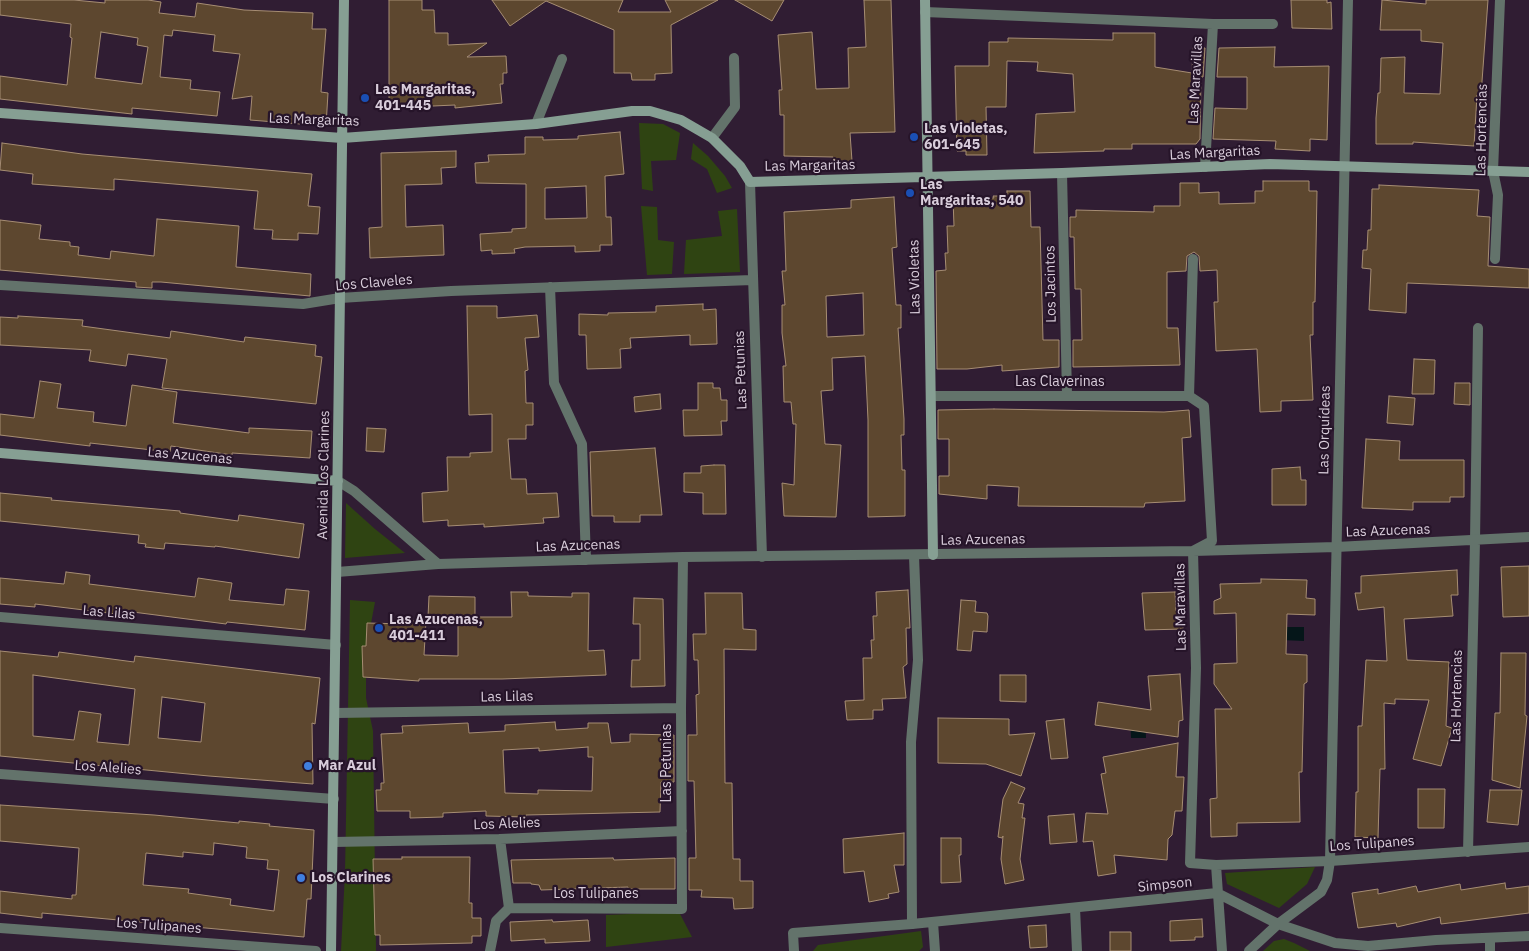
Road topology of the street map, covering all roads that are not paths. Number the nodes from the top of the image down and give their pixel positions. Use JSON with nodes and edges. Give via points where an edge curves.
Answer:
{"nodes":[{"id":1,"x":344,"y":0,"type":"edge"},
{"id":2,"x":924,"y":0,"type":"edge"},
{"id":3,"x":1348,"y":0,"type":"edge"},
{"id":4,"x":1500,"y":0,"type":"edge"},
{"id":5,"x":925,"y":12,"type":"junction"},
{"id":6,"x":1213,"y":24,"type":"junction"},
{"id":7,"x":1273,"y":24,"type":"dead end"},
{"id":8,"x":734,"y":58,"type":"dead end"},
{"id":9,"x":562,"y":59,"type":"dead end"},
{"id":10,"x":0,"y":113,"type":"edge"},
{"id":11,"x":536,"y":124,"type":"junction"},
{"id":12,"x":342,"y":138,"type":"junction"},
{"id":13,"x":712,"y":138,"type":"junction"},
{"id":14,"x":1345,"y":166,"type":"junction"},
{"id":15,"x":1204,"y":167,"type":"junction"},
{"id":16,"x":1493,"y":171,"type":"junction"},
{"id":17,"x":1529,"y":172,"type":"edge"},
{"id":18,"x":1062,"y":173,"type":"junction"},
{"id":19,"x":927,"y":177,"type":"junction"},
{"id":20,"x":750,"y":182,"type":"junction"},
{"id":21,"x":1193,"y":258,"type":"dead end"},
{"id":22,"x":1495,"y":259,"type":"dead end"},
{"id":23,"x":752,"y":280,"type":"junction"},
{"id":24,"x":0,"y":285,"type":"edge"},
{"id":25,"x":550,"y":287,"type":"junction"},
{"id":26,"x":340,"y":298,"type":"junction"},
{"id":27,"x":1478,"y":328,"type":"dead end"},
{"id":28,"x":1067,"y":395,"type":"junction"},
{"id":29,"x":930,"y":396,"type":"junction"},
{"id":30,"x":1189,"y":396,"type":"junction"},
{"id":31,"x":0,"y":453,"type":"edge"},
{"id":32,"x":338,"y":481,"type":"junction"},
{"id":33,"x":1529,"y":537,"type":"edge"},
{"id":34,"x":1475,"y":541,"type":"junction"},
{"id":35,"x":1336,"y":547,"type":"junction"},
{"id":36,"x":1193,"y":551,"type":"junction"},
{"id":37,"x":933,"y":554,"type":"junction"},
{"id":38,"x":914,"y":556,"type":"junction"},
{"id":39,"x":682,"y":557,"type":"junction"},
{"id":40,"x":762,"y":557,"type":"junction"},
{"id":41,"x":586,"y":560,"type":"junction"},
{"id":42,"x":438,"y":564,"type":"junction"},
{"id":43,"x":337,"y":572,"type":"junction"},
{"id":44,"x":0,"y":617,"type":"edge"},
{"id":45,"x":336,"y":646,"type":"junction"},
{"id":46,"x":681,"y":708,"type":"junction"},
{"id":47,"x":335,"y":713,"type":"junction"},
{"id":48,"x":0,"y":774,"type":"edge"},
{"id":49,"x":334,"y":799,"type":"junction"},
{"id":50,"x":682,"y":831,"type":"junction"},
{"id":51,"x":500,"y":839,"type":"junction"},
{"id":52,"x":333,"y":842,"type":"junction"},
{"id":53,"x":1529,"y":847,"type":"edge"},
{"id":54,"x":1468,"y":852,"type":"junction"},
{"id":55,"x":1330,"y":861,"type":"junction"},
{"id":56,"x":1216,"y":865,"type":"junction"},
{"id":57,"x":1218,"y":893,"type":"junction"},
{"id":58,"x":509,"y":908,"type":"junction"},
{"id":59,"x":1075,"y":908,"type":"junction"},
{"id":60,"x":682,"y":909,"type":"joint"},
{"id":61,"x":933,"y":922,"type":"junction"},
{"id":62,"x":912,"y":924,"type":"junction"},
{"id":63,"x":1278,"y":924,"type":"junction"},
{"id":64,"x":0,"y":928,"type":"edge"},
{"id":65,"x":1529,"y":936,"type":"edge"},
{"id":66,"x":1490,"y":938,"type":"junction"},
{"id":67,"x":1369,"y":949,"type":"edge"},
{"id":68,"x":316,"y":951,"type":"edge"},
{"id":69,"x":332,"y":951,"type":"edge"},
{"id":70,"x":490,"y":951,"type":"edge"},
{"id":71,"x":794,"y":951,"type":"edge"},
{"id":72,"x":935,"y":951,"type":"edge"},
{"id":73,"x":1077,"y":951,"type":"edge"},
{"id":74,"x":1222,"y":951,"type":"edge"},
{"id":75,"x":1249,"y":951,"type":"edge"},
{"id":76,"x":1490,"y":951,"type":"edge"}],
"edges":[{"from":1,"to":12,"type":"street","name":"Avenida Los Clarines"},
{"from":2,"to":5,"type":"street","name":"Las Violetas"},
{"from":3,"to":14,"type":"street","name":"Las Orquídeas"},
{"from":4,"to":16,"type":"street","name":"Las Hortencias"},
{"from":5,"to":6,"type":"street"},
{"from":5,"to":19,"type":"street","name":"Las Violetas"},
{"from":6,"to":7,"type":"street"},
{"from":6,"to":15,"type":"street","name":"Las Maravillas"},
{"from":8,"to":13,"type":"street","via":[[735,106]]},
{"from":9,"to":11,"type":"street"},
{"from":10,"to":12,"type":"street","name":"Las Margaritas"},
{"from":11,"to":12,"type":"street","name":"Las Margaritas"},
{"from":11,"to":13,"type":"street","name":"Las Margaritas","via":[[650,111],[681,120]]},
{"from":12,"to":26,"type":"street","name":"Avenida Los Clarines"},
{"from":13,"to":20,"type":"street","name":"Las Margaritas","via":[[740,166]]},
{"from":14,"to":15,"type":"street","name":"Las Margaritas","via":[[1270,164]]},
{"from":14,"to":16,"type":"street","name":"Las Margaritas"},
{"from":14,"to":35,"type":"street","name":"Las Orquídeas"},
{"from":15,"to":18,"type":"street","name":"Las Margaritas"},
{"from":16,"to":17,"type":"street","name":"Las Margaritas"},
{"from":16,"to":22,"type":"street","name":"Las Hortencias","via":[[1498,195]]},
{"from":18,"to":19,"type":"street","name":"Las Margaritas"},
{"from":18,"to":28,"type":"street","name":"Los Jacintos"},
{"from":19,"to":20,"type":"street","name":"Las Margaritas"},
{"from":19,"to":29,"type":"street","name":"Las Violetas"},
{"from":20,"to":23,"type":"street","name":"Las Petunias"},
{"from":21,"to":30,"type":"street"},
{"from":23,"to":25,"type":"street","name":"Los Claveles"},
{"from":23,"to":40,"type":"street","name":"Las Petunias"},
{"from":24,"to":26,"type":"street","name":"Los Claveles","via":[[303,304]]},
{"from":25,"to":26,"type":"street","name":"Los Claveles"},
{"from":25,"to":41,"type":"street","via":[[554,383],[582,444]]},
{"from":26,"to":32,"type":"street","name":"Avenida Los Clarines"},
{"from":27,"to":34,"type":"street","name":"Las Hortencias"},
{"from":28,"to":29,"type":"street","name":"Las Claverinas"},
{"from":28,"to":30,"type":"street","name":"Las Claverinas"},
{"from":29,"to":37,"type":"street","name":"Las Violetas"},
{"from":30,"to":36,"type":"street","name":"Las Maravillas","via":[[1204,406],[1212,541]]},
{"from":31,"to":32,"type":"street","name":"Las Azucenas"},
{"from":32,"to":42,"type":"street","name":"Las Azucenas","via":[[354,491]]},
{"from":32,"to":43,"type":"street","name":"Avenida Los Clarines"},
{"from":33,"to":34,"type":"street","name":"Las Azucenas"},
{"from":34,"to":35,"type":"street","name":"Las Azucenas"},
{"from":34,"to":54,"type":"street","name":"Las Hortencias"},
{"from":35,"to":36,"type":"street","name":"Las Azucenas"},
{"from":35,"to":55,"type":"street","name":"Las Orquídeas"},
{"from":36,"to":37,"type":"street","name":"Las Azucenas"},
{"from":36,"to":56,"type":"street","name":"Las Maravillas","via":[[1196,668],[1190,863]]},
{"from":37,"to":38,"type":"street","name":"Las Azucenas"},
{"from":38,"to":40,"type":"street","name":"Las Azucenas"},
{"from":38,"to":62,"type":"street","via":[[918,660],[911,742]]},
{"from":39,"to":40,"type":"street","name":"Las Azucenas"},
{"from":39,"to":41,"type":"street","name":"Las Azucenas"},
{"from":39,"to":46,"type":"street","name":"Las Petunias"},
{"from":41,"to":42,"type":"street","name":"Las Azucenas"},
{"from":42,"to":43,"type":"street","name":"Las Azucenas"},
{"from":43,"to":45,"type":"street","name":"Avenida Los Clarines"},
{"from":44,"to":45,"type":"street","name":"Las Lilas"},
{"from":45,"to":47,"type":"street","name":"Avenida Los Clarines"},
{"from":46,"to":47,"type":"street","name":"Las Lilas"},
{"from":46,"to":50,"type":"street","name":"Las Petunias"},
{"from":47,"to":49,"type":"street","name":"Avenida Los Clarines"},
{"from":48,"to":49,"type":"street","name":"Los Alelies"},
{"from":49,"to":52,"type":"street","name":"Avenida Los Clarines"},
{"from":50,"to":51,"type":"street","name":"Los Alelies"},
{"from":50,"to":60,"type":"street","name":"Las Petunias"},
{"from":51,"to":52,"type":"street","name":"Los Alelies"},
{"from":51,"to":58,"type":"street"},
{"from":52,"to":69,"type":"street","name":"Avenida Los Clarines"},
{"from":53,"to":54,"type":"street","name":"Los Tulipanes"},
{"from":54,"to":55,"type":"street","name":"Los Tulipanes"},
{"from":55,"to":56,"type":"street","name":"Los Tulipanes"},
{"from":55,"to":63,"type":"street","name":"Las Orquídeas","via":[[1321,892]]},
{"from":56,"to":57,"type":"street"},
{"from":57,"to":59,"type":"street","name":"Simpson"},
{"from":57,"to":63,"type":"street"},
{"from":57,"to":74,"type":"street"},
{"from":58,"to":60,"type":"street","name":"Los Tulipanes"},
{"from":58,"to":70,"type":"street","via":[[496,921]]},
{"from":59,"to":61,"type":"street","name":"Simpson"},
{"from":59,"to":73,"type":"street"},
{"from":61,"to":62,"type":"street","name":"Simpson"},
{"from":61,"to":72,"type":"street"},
{"from":62,"to":71,"type":"street","name":"Simpson","via":[[793,932]]},
{"from":63,"to":67,"type":"street","via":[[1335,943]]},
{"from":63,"to":75,"type":"street","name":"Las Orquídeas"},
{"from":64,"to":68,"type":"street","name":"Los Tulipanes"},
{"from":65,"to":66,"type":"street"},
{"from":66,"to":67,"type":"street"},
{"from":66,"to":76,"type":"street"}]}
